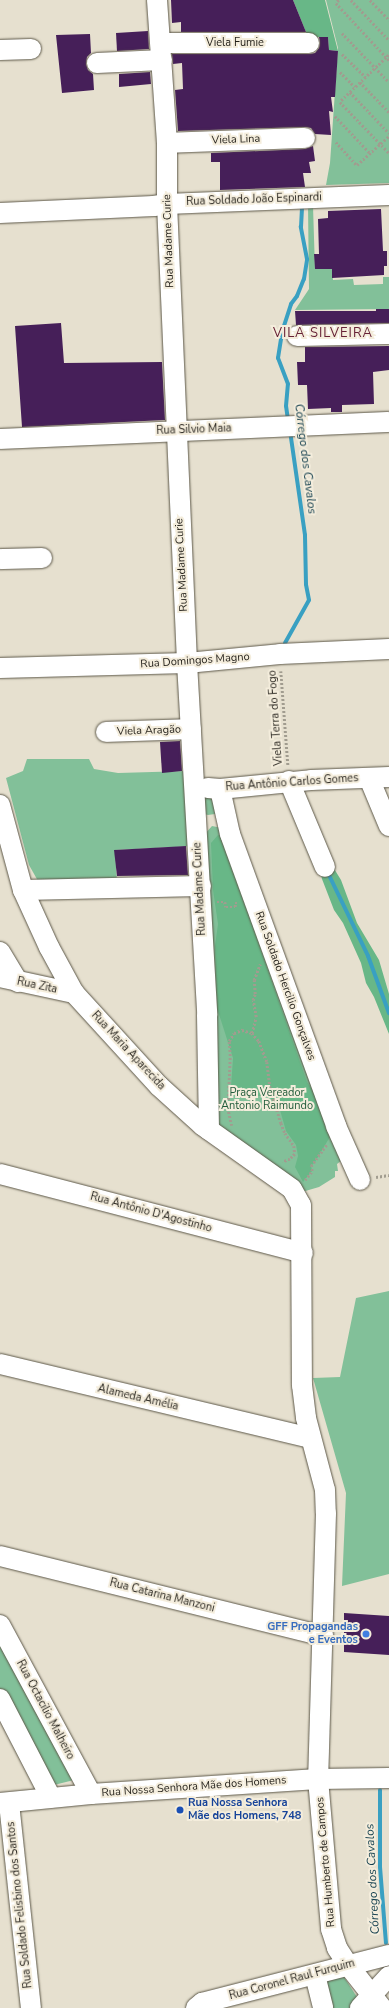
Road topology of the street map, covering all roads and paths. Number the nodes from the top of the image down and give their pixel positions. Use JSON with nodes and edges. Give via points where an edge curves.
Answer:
{"nodes":[{"id":1,"x":158,"y":0,"type":"edge"},
{"id":2,"x":339,"y":0,"type":"edge"},
{"id":3,"x":351,"y":0,"type":"edge"},
{"id":4,"x":370,"y":0,"type":"edge"},
{"id":5,"x":389,"y":20,"type":"edge"},
{"id":6,"x":342,"y":33,"type":"dead end"},
{"id":7,"x":389,"y":40,"type":"edge"},
{"id":8,"x":309,"y":43,"type":"dead end"},
{"id":9,"x":31,"y":49,"type":"dead end"},
{"id":10,"x":0,"y":50,"type":"edge"},
{"id":11,"x":162,"y":51,"type":"junction"},
{"id":12,"x":342,"y":54,"type":"dead end"},
{"id":13,"x":388,"y":58,"type":"edge"},
{"id":14,"x":97,"y":63,"type":"dead end"},
{"id":15,"x":376,"y":68,"type":"junction"},
{"id":16,"x":340,"y":72,"type":"dead end"},
{"id":17,"x":366,"y":77,"type":"junction"},
{"id":18,"x":360,"y":82,"type":"junction"},
{"id":19,"x":389,"y":82,"type":"edge"},
{"id":20,"x":355,"y":87,"type":"junction"},
{"id":21,"x":350,"y":92,"type":"junction"},
{"id":22,"x":389,"y":112,"type":"edge"},
{"id":23,"x":335,"y":116,"type":"dead end"},
{"id":24,"x":389,"y":134,"type":"edge"},
{"id":25,"x":306,"y":138,"type":"dead end"},
{"id":26,"x":336,"y":142,"type":"dead end"},
{"id":27,"x":167,"y":143,"type":"junction"},
{"id":28,"x":380,"y":144,"type":"junction"},
{"id":29,"x":370,"y":153,"type":"junction"},
{"id":30,"x":389,"y":153,"type":"edge"},
{"id":31,"x":389,"y":195,"type":"edge"},
{"id":32,"x":167,"y":204,"type":"junction"},
{"id":33,"x":0,"y":212,"type":"edge"},
{"id":34,"x":389,"y":334,"type":"edge"},
{"id":35,"x":297,"y":336,"type":"dead end"},
{"id":36,"x":389,"y":422,"type":"edge"},
{"id":37,"x":176,"y":431,"type":"junction"},
{"id":38,"x":0,"y":439,"type":"edge"},
{"id":39,"x":42,"y":558,"type":"dead end"},
{"id":40,"x":0,"y":559,"type":"edge"},
{"id":41,"x":389,"y":649,"type":"edge"},
{"id":42,"x":280,"y":654,"type":"junction"},
{"id":43,"x":187,"y":664,"type":"junction"},
{"id":44,"x":0,"y":668,"type":"edge"},
{"id":45,"x":191,"y":729,"type":"junction"},
{"id":46,"x":106,"y":732,"type":"dead end"},
{"id":47,"x":389,"y":777,"type":"edge"},
{"id":48,"x":369,"y":778,"type":"junction"},
{"id":49,"x":289,"y":781,"type":"junction"},
{"id":50,"x":194,"y":786,"type":"junction"},
{"id":51,"x":220,"y":789,"type":"junction"},
{"id":52,"x":0,"y":805,"type":"edge"},
{"id":53,"x":226,"y":817,"type":"junction"},
{"id":54,"x":196,"y":820,"type":"junction"},
{"id":55,"x":389,"y":826,"type":"edge"},
{"id":56,"x":325,"y":867,"type":"dead end"},
{"id":57,"x":200,"y":886,"type":"junction"},
{"id":58,"x":23,"y":890,"type":"junction"},
{"id":59,"x":213,"y":902,"type":"dead end"},
{"id":60,"x":242,"y":902,"type":"dead end"},
{"id":61,"x":0,"y":952,"type":"edge"},
{"id":62,"x":262,"y":960,"type":"dead end"},
{"id":63,"x":9,"y":980,"type":"edge"},
{"id":64,"x":74,"y":994,"type":"junction"},
{"id":65,"x":252,"y":1033,"type":"junction"},
{"id":66,"x":224,"y":1041,"type":"dead end"},
{"id":67,"x":229,"y":1041,"type":"junction"},
{"id":68,"x":221,"y":1103,"type":"dead end"},
{"id":69,"x":228,"y":1104,"type":"junction"},
{"id":70,"x":336,"y":1126,"type":"junction"},
{"id":71,"x":209,"y":1130,"type":"junction"},
{"id":72,"x":237,"y":1131,"type":"dead end"},
{"id":73,"x":280,"y":1162,"type":"dead end"},
{"id":74,"x":0,"y":1174,"type":"edge"},
{"id":75,"x":360,"y":1180,"type":"dead end"},
{"id":76,"x":292,"y":1189,"type":"junction"},
{"id":77,"x":302,"y":1253,"type":"junction"},
{"id":78,"x":0,"y":1364,"type":"edge"},
{"id":79,"x":306,"y":1418,"type":"junction"},
{"id":80,"x":275,"y":1430,"type":"junction"},
{"id":81,"x":310,"y":1438,"type":"junction"},
{"id":82,"x":0,"y":1556,"type":"edge"},
{"id":83,"x":0,"y":1625,"type":"edge"},
{"id":84,"x":323,"y":1636,"type":"junction"},
{"id":85,"x":0,"y":1699,"type":"edge"},
{"id":86,"x":389,"y":1778,"type":"edge"},
{"id":87,"x":318,"y":1779,"type":"junction"},
{"id":88,"x":91,"y":1794,"type":"junction"},
{"id":89,"x":51,"y":1798,"type":"junction"},
{"id":90,"x":5,"y":1803,"type":"edge"},
{"id":91,"x":389,"y":1955,"type":"edge"},
{"id":92,"x":348,"y":1965,"type":"junction"},
{"id":93,"x":309,"y":1976,"type":"junction"},
{"id":94,"x":389,"y":1976,"type":"edge"},
{"id":95,"x":371,"y":2004,"type":"edge"},
{"id":96,"x":31,"y":2008,"type":"edge"},
{"id":97,"x":196,"y":2008,"type":"edge"},
{"id":98,"x":311,"y":2008,"type":"edge"},
{"id":99,"x":323,"y":2008,"type":"edge"}],
"edges":[{"from":1,"to":11,"type":"street","name":"Rua Madame Curie"},
{"from":2,"to":13,"type":"path","via":[[336,3]]},
{"from":3,"to":7,"type":"path"},
{"from":4,"to":5,"type":"path"},
{"from":6,"to":15,"type":"path"},
{"from":8,"to":11,"type":"street","name":"Viela Fumie"},
{"from":9,"to":10,"type":"street"},
{"from":11,"to":14,"type":"street","name":"Viela Fumie"},
{"from":11,"to":27,"type":"street","name":"Rua Madame Curie"},
{"from":12,"to":17,"type":"path"},
{"from":13,"to":15,"type":"path"},
{"from":15,"to":17,"type":"path"},
{"from":15,"to":19,"type":"path"},
{"from":16,"to":20,"type":"path"},
{"from":17,"to":18,"type":"path"},
{"from":18,"to":20,"type":"path"},
{"from":18,"to":22,"type":"path"},
{"from":20,"to":21,"type":"path"},
{"from":21,"to":24,"type":"path"},
{"from":21,"to":28,"type":"path","via":[[340,102]]},
{"from":23,"to":29,"type":"path"},
{"from":24,"to":28,"type":"path"},
{"from":25,"to":27,"type":"street","name":"Viela Lina"},
{"from":26,"to":29,"type":"path","via":[[357,165]]},
{"from":27,"to":32,"type":"street","name":"Rua Madame Curie"},
{"from":28,"to":29,"type":"path"},
{"from":28,"to":30,"type":"path"},
{"from":31,"to":32,"type":"street","name":"Rua Soldado João Espinardi"},
{"from":32,"to":33,"type":"street","name":"Rua Soldado João Espinardi"},
{"from":32,"to":37,"type":"street","name":"Rua Madame Curie"},
{"from":34,"to":35,"type":"street"},
{"from":36,"to":37,"type":"street","name":"Rua Silvio Maia"},
{"from":37,"to":38,"type":"street","name":"Rua Silvio Maia"},
{"from":37,"to":43,"type":"street","name":"Rua Madame Curie"},
{"from":39,"to":40,"type":"street"},
{"from":41,"to":42,"type":"street","name":"Rua Domingos Magno"},
{"from":42,"to":43,"type":"street","name":"Rua Domingos Magno"},
{"from":42,"to":49,"type":"path","name":"Viela Terra do Fogo"},
{"from":43,"to":44,"type":"street","name":"Rua Domingos Magno"},
{"from":43,"to":45,"type":"street","name":"Rua Madame Curie"},
{"from":45,"to":46,"type":"street","name":"Viela Aragão"},
{"from":45,"to":50,"type":"street","name":"Rua Madame Curie"},
{"from":47,"to":48,"type":"street","name":"Rua Antônio Carlos Gomes"},
{"from":48,"to":49,"type":"street","name":"Rua Antônio Carlos Gomes"},
{"from":48,"to":55,"type":"street"},
{"from":49,"to":51,"type":"street","name":"Rua Antônio Carlos Gomes"},
{"from":49,"to":56,"type":"street"},
{"from":50,"to":51,"type":"street","name":"Rua Antônio Carlos Gomes"},
{"from":50,"to":54,"type":"street","name":"Rua Madame Curie"},
{"from":51,"to":53,"type":"street","name":"Rua Soldado Hercilio Gonçalves"},
{"from":52,"to":58,"type":"street","name":"Rua Maria Aparecida"},
{"from":53,"to":54,"type":"street"},
{"from":53,"to":70,"type":"street","name":"Rua Soldado Hercilio Gonçalves"},
{"from":54,"to":57,"type":"street","name":"Rua Madame Curie"},
{"from":57,"to":58,"type":"street"},
{"from":57,"to":71,"type":"street","name":"Rua Madame Curie","via":[[207,1015]]},
{"from":58,"to":64,"type":"street","name":"Rua Maria Aparecida"},
{"from":59,"to":60,"type":"path","via":[[225,902],[226,907],[235,907],[235,903]]},
{"from":61,"to":63,"type":"street"},
{"from":62,"to":65,"type":"path","via":[[254,980],[253,1000],[256,1017]]},
{"from":63,"to":64,"type":"street","name":"Rua Zita"},
{"from":64,"to":71,"type":"street","name":"Rua Maria Aparecida","via":[[159,1086]]},
{"from":65,"to":67,"type":"path","via":[[242,1030],[234,1033]]},
{"from":65,"to":73,"type":"path","via":[[259,1041],[267,1062],[270,1087],[281,1123],[294,1146],[295,1154],[290,1159]]},
{"from":66,"to":67,"type":"path"},
{"from":67,"to":69,"type":"path"},
{"from":68,"to":69,"type":"path"},
{"from":69,"to":72,"type":"path","via":[[229,1119]]},
{"from":70,"to":75,"type":"street","name":"Rua Soldado Hercilio Gonçalves"},
{"from":70,"to":76,"type":"path","via":[[311,1166],[312,1171],[303,1182]]},
{"from":71,"to":76,"type":"street","name":"Rua Maria Aparecida"},
{"from":74,"to":77,"type":"street","name":"Rua Antônio D'Agostinho"},
{"from":76,"to":77,"type":"street","name":"Rua Maria Aparecida","via":[[301,1205]]},
{"from":77,"to":79,"type":"street","name":"Rua Maria Aparecida","via":[[302,1384]]},
{"from":78,"to":80,"type":"street","name":"Alameda Amélia"},
{"from":79,"to":80,"type":"street","name":"Alameda Amélia","via":[[291,1427]]},
{"from":79,"to":81,"type":"street","name":"Rua Maria Aparecida"},
{"from":80,"to":81,"type":"street","name":"Alameda Amélia"},
{"from":81,"to":84,"type":"street","name":"Rua Humberto de Campos","via":[[324,1490],[326,1513]]},
{"from":82,"to":84,"type":"street","name":"Rua Catarina Manzoni"},
{"from":83,"to":88,"type":"street","name":"Rua Octacilio Malheiro"},
{"from":84,"to":87,"type":"street","name":"Rua Humberto de Campos"},
{"from":85,"to":89,"type":"street"},
{"from":86,"to":87,"type":"street","name":"Rua Nossa Senhora Mãe dos Homens"},
{"from":87,"to":88,"type":"street","name":"Rua Nossa Senhora Mãe dos Homens"},
{"from":87,"to":92,"type":"street","name":"Rua Humberto de Campos","via":[[331,1929],[337,1948]]},
{"from":88,"to":89,"type":"street","name":"Rua Nossa Senhora Mãe dos Homens"},
{"from":89,"to":90,"type":"street","name":"Rua Nossa Senhora Mãe dos Homens"},
{"from":90,"to":96,"type":"street","name":"Rua Soldado Felisbino dos Santos"},
{"from":91,"to":92,"type":"street","name":"Rua Coronel Raul Furquim"},
{"from":92,"to":93,"type":"street","name":"Rua Coronel Raul Furquim"},
{"from":92,"to":95,"type":"street","name":"Rua Humberto de Campos"},
{"from":93,"to":97,"type":"street","name":"Rua Coronel Raul Furquim","via":[[202,2003]]},
{"from":93,"to":98,"type":"street"},
{"from":93,"to":99,"type":"street"},
{"from":94,"to":95,"type":"street"}]}
